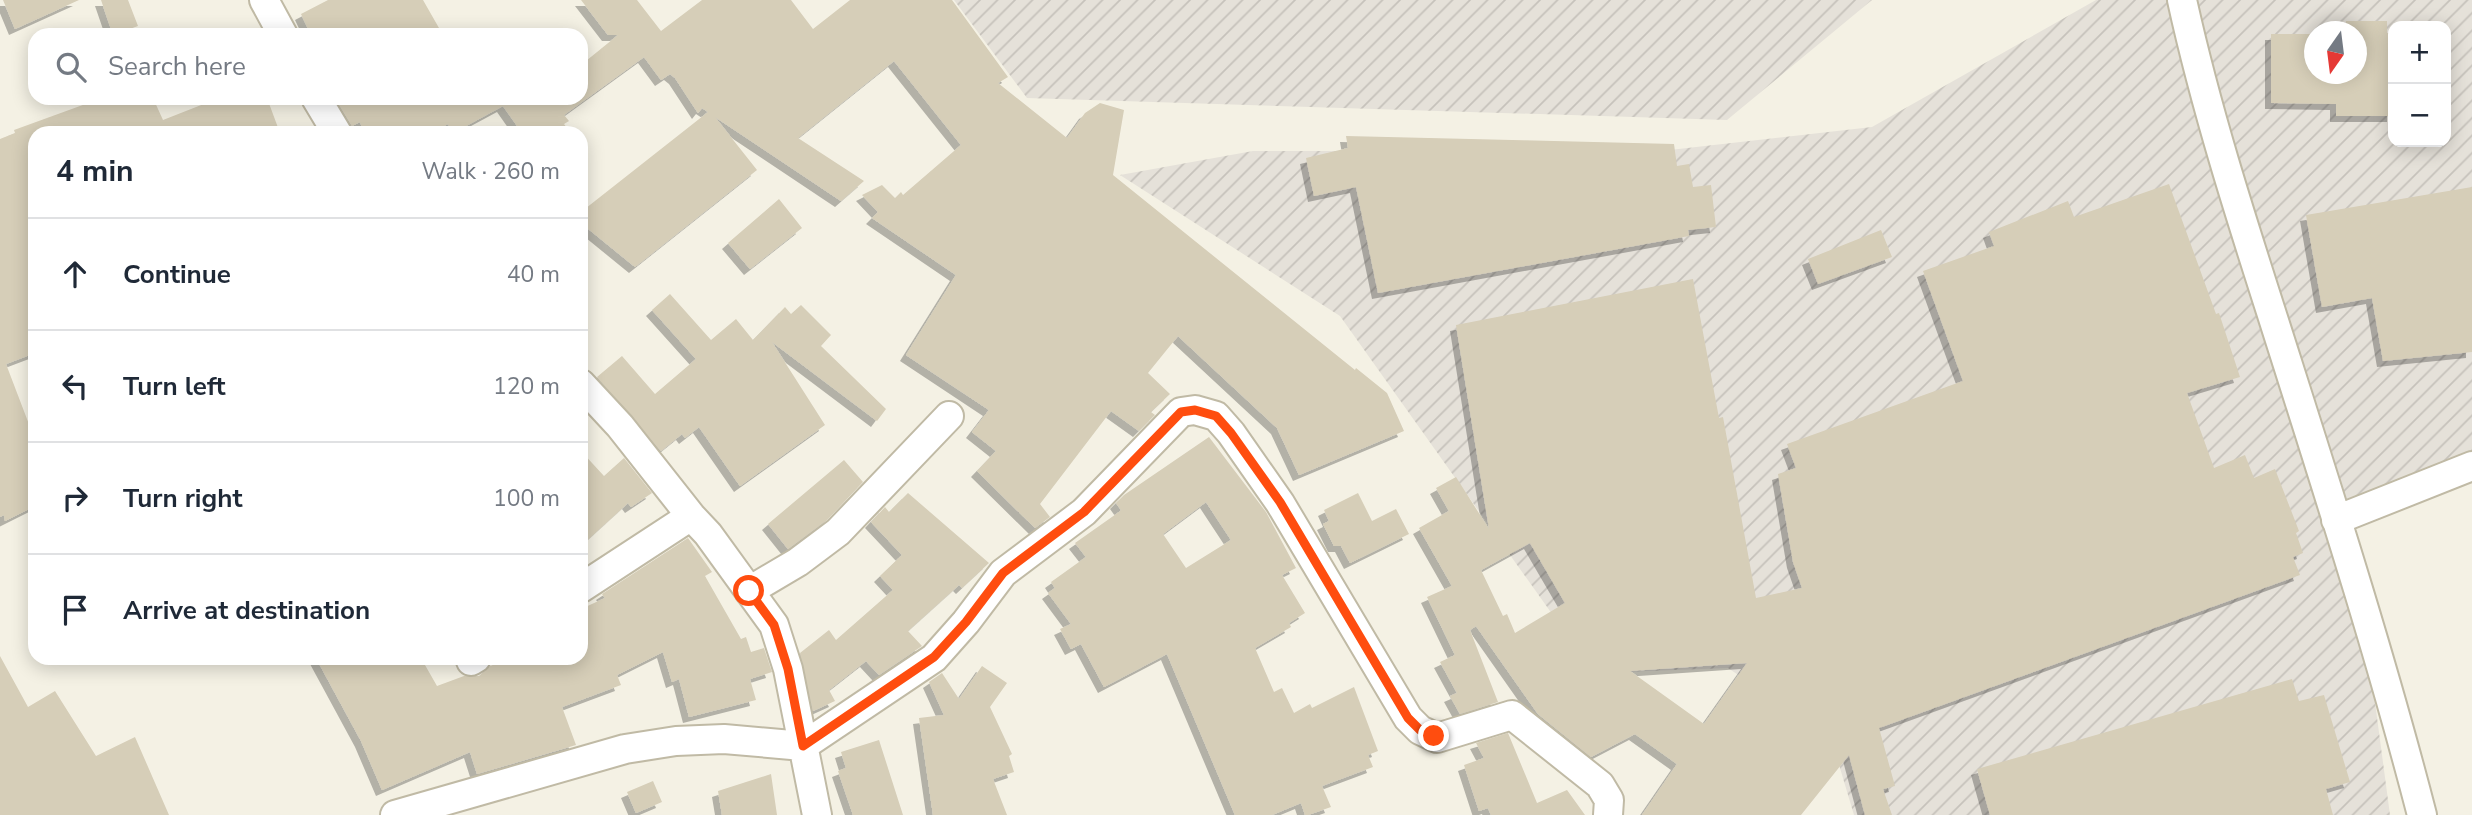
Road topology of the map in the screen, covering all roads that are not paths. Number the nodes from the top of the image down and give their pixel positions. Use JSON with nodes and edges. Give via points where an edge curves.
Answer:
{"nodes":[{"id":1,"x":264,"y":0,"type":"edge"},
{"id":2,"x":2182,"y":0,"type":"edge"},
{"id":3,"x":279,"y":28,"type":"edge"},
{"id":4,"x":320,"y":105,"type":"edge"},
{"id":5,"x":333,"y":126,"type":"edge"},
{"id":6,"x":588,"y":392,"type":"edge"},
{"id":7,"x":950,"y":416,"type":"dead end"},
{"id":8,"x":2472,"y":466,"type":"edge"},
{"id":9,"x":691,"y":516,"type":"junction"},
{"id":10,"x":2336,"y":520,"type":"junction"},
{"id":11,"x":588,"y":584,"type":"edge"},
{"id":12,"x":749,"y":591,"type":"junction"},
{"id":13,"x":803,"y":746,"type":"junction"},
{"id":14,"x":395,"y":815,"type":"edge"},
{"id":15,"x":817,"y":815,"type":"edge"},
{"id":16,"x":1608,"y":815,"type":"edge"},
{"id":17,"x":2422,"y":815,"type":"edge"}],
"edges":[{"from":1,"to":3,"type":"street"},
{"from":2,"to":10,"type":"street","via":[[2204,98]]},
{"from":4,"to":5,"type":"street"},
{"from":6,"to":9,"type":"street"},
{"from":7,"to":12,"type":"street","via":[[838,532]]},
{"from":8,"to":10,"type":"street"},
{"from":9,"to":11,"type":"street"},
{"from":9,"to":12,"type":"street"},
{"from":10,"to":17,"type":"street"},
{"from":12,"to":13,"type":"street","via":[[774,625]]},
{"from":13,"to":14,"type":"street","via":[[724,739],[625,749]]},
{"from":13,"to":15,"type":"street"},
{"from":13,"to":16,"type":"street","via":[[934,657],[1003,573],[1084,512],[1181,412],[1195,410],[1216,416],[1280,502],[1408,718],[1420,730],[1437,738],[1511,715],[1600,785],[1609,800]]}]}
